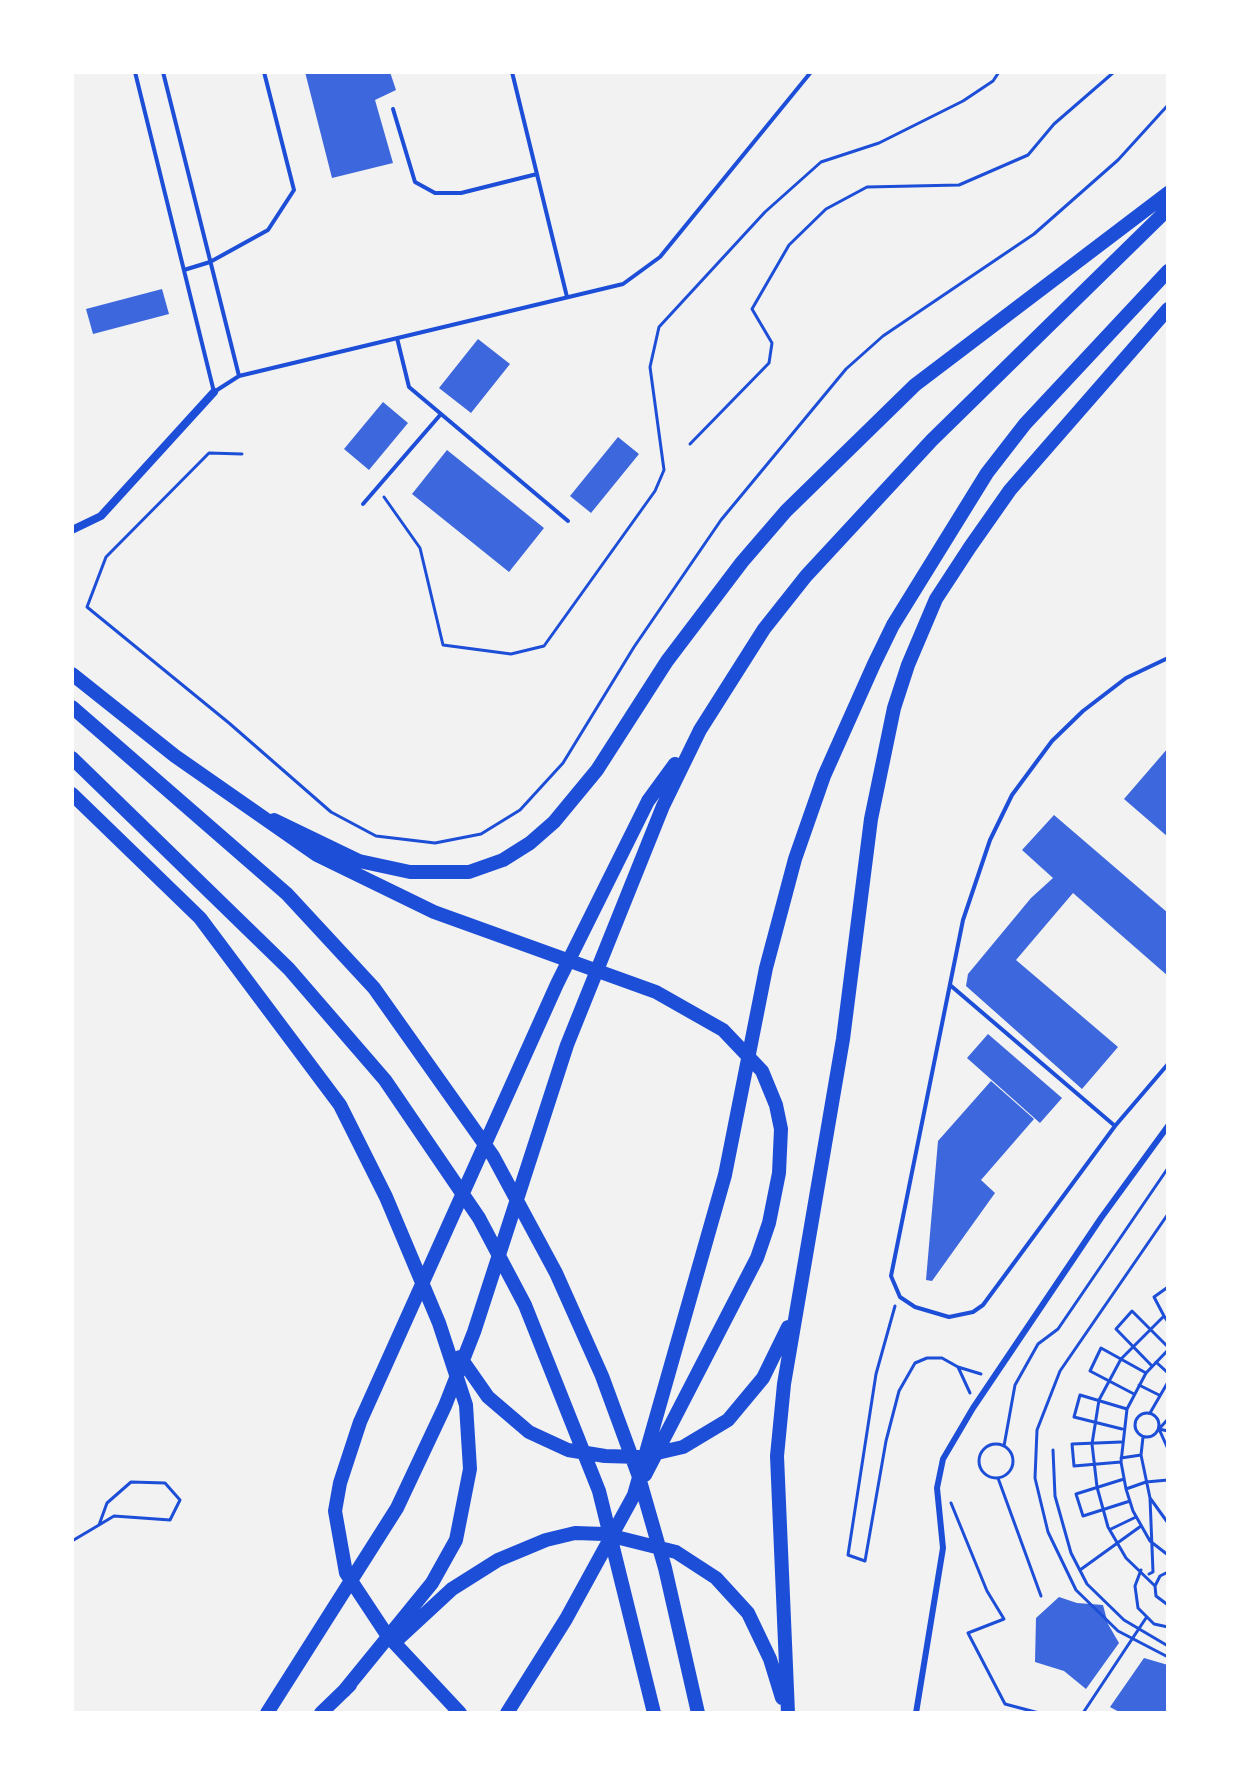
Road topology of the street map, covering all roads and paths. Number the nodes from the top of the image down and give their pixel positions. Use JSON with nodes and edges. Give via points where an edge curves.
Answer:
{"nodes":[{"id":1,"x":135,"y":72,"type":"edge"},
{"id":2,"x":163,"y":72,"type":"edge"},
{"id":3,"x":264,"y":72,"type":"edge"},
{"id":4,"x":512,"y":72,"type":"edge"},
{"id":5,"x":811,"y":72,"type":"edge"},
{"id":6,"x":999,"y":72,"type":"edge"},
{"id":7,"x":1114,"y":72,"type":"edge"},
{"id":8,"x":1168,"y":105,"type":"edge"},
{"id":9,"x":393,"y":109,"type":"dead end"},
{"id":10,"x":537,"y":174,"type":"junction"},
{"id":11,"x":1168,"y":193,"type":"edge"},
{"id":12,"x":1168,"y":209,"type":"edge"},
{"id":13,"x":210,"y":262,"type":"junction"},
{"id":14,"x":184,"y":270,"type":"junction"},
{"id":15,"x":1168,"y":271,"type":"edge"},
{"id":16,"x":567,"y":297,"type":"junction"},
{"id":17,"x":1168,"y":309,"type":"edge"},
{"id":18,"x":397,"y":338,"type":"junction"},
{"id":19,"x":239,"y":376,"type":"junction"},
{"id":20,"x":214,"y":392,"type":"junction"},
{"id":21,"x":441,"y":414,"type":"junction"},
{"id":22,"x":690,"y":444,"type":"dead end"},
{"id":23,"x":242,"y":454,"type":"dead end"},
{"id":24,"x":377,"y":488,"type":"junction"},
{"id":25,"x":363,"y":504,"type":"dead end"},
{"id":26,"x":568,"y":521,"type":"dead end"},
{"id":27,"x":72,"y":530,"type":"edge"},
{"id":28,"x":1168,"y":658,"type":"edge"},
{"id":29,"x":72,"y":674,"type":"edge"},
{"id":30,"x":72,"y":707,"type":"edge"},
{"id":31,"x":700,"y":730,"type":"junction"},
{"id":32,"x":72,"y":758,"type":"edge"},
{"id":33,"x":72,"y":794,"type":"edge"},
{"id":34,"x":260,"y":814,"type":"junction"},
{"id":35,"x":950,"y":985,"type":"junction"},
{"id":36,"x":1168,"y":1064,"type":"edge"},
{"id":37,"x":1115,"y":1126,"type":"junction"},
{"id":38,"x":1168,"y":1126,"type":"edge"},
{"id":39,"x":1168,"y":1168,"type":"edge"},
{"id":40,"x":1168,"y":1214,"type":"edge"},
{"id":41,"x":1168,"y":1287,"type":"edge"},
{"id":42,"x":900,"y":1297,"type":"junction"},
{"id":43,"x":795,"y":1314,"type":"junction"},
{"id":44,"x":1164,"y":1316,"type":"junction"},
{"id":45,"x":1168,"y":1322,"type":"edge"},
{"id":46,"x":439,"y":1323,"type":"junction"},
{"id":47,"x":1150,"y":1329,"type":"junction"},
{"id":48,"x":1133,"y":1347,"type":"junction"},
{"id":49,"x":1168,"y":1348,"type":"edge"},
{"id":50,"x":1121,"y":1359,"type":"junction"},
{"id":51,"x":1156,"y":1362,"type":"junction"},
{"id":52,"x":1152,"y":1366,"type":"junction"},
{"id":53,"x":958,"y":1367,"type":"junction"},
{"id":54,"x":1146,"y":1373,"type":"junction"},
{"id":55,"x":1168,"y":1373,"type":"edge"},
{"id":56,"x":992,"y":1379,"type":"junction"},
{"id":57,"x":1109,"y":1381,"type":"junction"},
{"id":58,"x":1168,"y":1382,"type":"edge"},
{"id":59,"x":1139,"y":1385,"type":"junction"},
{"id":60,"x":1134,"y":1394,"type":"junction"},
{"id":61,"x":1159,"y":1395,"type":"junction"},
{"id":62,"x":1099,"y":1400,"type":"junction"},
{"id":63,"x":973,"y":1408,"type":"junction"},
{"id":64,"x":1127,"y":1409,"type":"junction"},
{"id":65,"x":1150,"y":1413,"type":"junction"},
{"id":66,"x":1168,"y":1419,"type":"edge"},
{"id":67,"x":1095,"y":1422,"type":"junction"},
{"id":68,"x":1122,"y":1429,"type":"junction"},
{"id":69,"x":1159,"y":1429,"type":"junction"},
{"id":70,"x":1168,"y":1431,"type":"edge"},
{"id":71,"x":1143,"y":1437,"type":"junction"},
{"id":72,"x":1121,"y":1442,"type":"junction"},
{"id":73,"x":1092,"y":1444,"type":"junction"},
{"id":74,"x":1004,"y":1446,"type":"junction"},
{"id":75,"x":1168,"y":1449,"type":"edge"},
{"id":76,"x":1053,"y":1450,"type":"dead end"},
{"id":77,"x":1141,"y":1455,"type":"junction"},
{"id":78,"x":1121,"y":1460,"type":"junction"},
{"id":79,"x":1094,"y":1464,"type":"junction"},
{"id":80,"x":998,"y":1478,"type":"junction"},
{"id":81,"x":1124,"y":1479,"type":"junction"},
{"id":82,"x":1168,"y":1480,"type":"edge"},
{"id":83,"x":1146,"y":1482,"type":"junction"},
{"id":84,"x":1097,"y":1487,"type":"junction"},
{"id":85,"x":1126,"y":1489,"type":"junction"},
{"id":86,"x":634,"y":1495,"type":"junction"},
{"id":87,"x":1150,"y":1498,"type":"junction"},
{"id":88,"x":1130,"y":1501,"type":"junction"},
{"id":89,"x":938,"y":1503,"type":"junction"},
{"id":90,"x":1103,"y":1510,"type":"junction"},
{"id":91,"x":1136,"y":1517,"type":"junction"},
{"id":92,"x":1168,"y":1523,"type":"edge"},
{"id":93,"x":99,"y":1525,"type":"junction"},
{"id":94,"x":1141,"y":1526,"type":"junction"},
{"id":95,"x":1110,"y":1530,"type":"junction"},
{"id":96,"x":72,"y":1541,"type":"edge"},
{"id":97,"x":1150,"y":1541,"type":"junction"},
{"id":98,"x":1116,"y":1544,"type":"junction"},
{"id":99,"x":1168,"y":1555,"type":"edge"},
{"id":100,"x":1080,"y":1570,"type":"junction"},
{"id":101,"x":1141,"y":1570,"type":"junction"},
{"id":102,"x":1168,"y":1572,"type":"edge"},
{"id":103,"x":1147,"y":1575,"type":"junction"},
{"id":104,"x":1155,"y":1586,"type":"junction"},
{"id":105,"x":1041,"y":1596,"type":"dead end"},
{"id":106,"x":1168,"y":1605,"type":"edge"},
{"id":107,"x":1146,"y":1618,"type":"junction"},
{"id":108,"x":1168,"y":1627,"type":"edge"},
{"id":109,"x":1168,"y":1646,"type":"edge"},
{"id":110,"x":1168,"y":1657,"type":"edge"},
{"id":111,"x":344,"y":1691,"type":"junction"},
{"id":112,"x":267,"y":1713,"type":"edge"},
{"id":113,"x":321,"y":1713,"type":"edge"},
{"id":114,"x":460,"y":1713,"type":"edge"},
{"id":115,"x":507,"y":1713,"type":"edge"},
{"id":116,"x":654,"y":1713,"type":"edge"},
{"id":117,"x":698,"y":1713,"type":"edge"},
{"id":118,"x":787,"y":1713,"type":"edge"},
{"id":119,"x":916,"y":1713,"type":"edge"},
{"id":120,"x":1039,"y":1713,"type":"edge"},
{"id":121,"x":1083,"y":1713,"type":"edge"}],
"edges":[{"from":1,"to":14,"type":"lane"},
{"from":2,"to":13,"type":"lane"},
{"from":3,"to":13,"type":"lane","via":[[294,190],[268,230]]},
{"from":4,"to":10,"type":"lane"},
{"from":5,"to":16,"type":"lane","via":[[660,257],[623,284]]},
{"from":6,"to":24,"type":"path","via":[[949,108],[879,143],[821,162],[765,212],[659,327],[650,367],[664,470],[655,491],[544,646],[511,654],[443,645],[420,548]]},
{"from":7,"to":22,"type":"path","via":[[1054,124],[1028,155],[959,185],[867,187],[826,209],[789,245],[752,309],[772,343],[769,363]]},
{"from":8,"to":23,"type":"path","via":[[1118,160],[1034,234],[883,336],[846,369],[721,520],[563,763],[520,810],[481,834],[435,843],[376,836],[331,812],[87,607],[106,557],[209,453]]},
{"from":9,"to":10,"type":"lane","via":[[415,182],[435,193],[461,193]]},
{"from":10,"to":16,"type":"lane"},
{"from":11,"to":34,"type":"highway","via":[[915,385],[786,511],[667,661],[597,770],[530,843],[469,872],[410,872],[359,861]]},
{"from":12,"to":31,"type":"highway","via":[[932,440],[806,576],[764,629]]},
{"from":13,"to":14,"type":"lane"},
{"from":13,"to":19,"type":"lane"},
{"from":14,"to":20,"type":"lane"},
{"from":15,"to":86,"type":"highway","via":[[1025,424],[987,473],[893,625],[824,776],[775,933],[725,1175]]},
{"from":16,"to":18,"type":"lane"},
{"from":17,"to":43,"type":"highway","via":[[1010,490],[936,599],[908,665],[871,819],[843,1039]]},
{"from":18,"to":19,"type":"lane"},
{"from":18,"to":21,"type":"lane","via":[[409,387]]},
{"from":19,"to":20,"type":"lane"},
{"from":20,"to":27,"type":"street","via":[[101,516]]},
{"from":21,"to":24,"type":"lane"},
{"from":21,"to":26,"type":"lane"},
{"from":24,"to":25,"type":"lane"},
{"from":28,"to":35,"type":"lane","via":[[1126,678],[1083,711],[1052,741],[1012,795],[990,840],[963,920]]},
{"from":29,"to":34,"type":"highway","via":[[175,756]]},
{"from":30,"to":117,"type":"highway","via":[[287,894],[374,988],[450,1092],[517,1198],[602,1376],[649,1510]]},
{"from":31,"to":112,"type":"highway","via":[[663,806],[567,1045],[445,1406],[397,1508]]},
{"from":31,"to":114,"type":"highway","via":[[648,801],[557,984],[360,1422],[340,1483],[335,1511],[340,1554],[364,1604]]},
{"from":32,"to":116,"type":"highway","via":[[289,969],[385,1080],[479,1218],[525,1305],[599,1491]]},
{"from":33,"to":46,"type":"highway","via":[[200,918],[340,1105]]},
{"from":34,"to":86,"type":"highway","via":[[286,836],[351,874],[434,912],[656,992],[705,1017],[762,1071],[781,1129],[776,1199],[757,1258]]},
{"from":35,"to":37,"type":"lane"},
{"from":35,"to":42,"type":"lane","via":[[891,1276]]},
{"from":36,"to":37,"type":"lane"},
{"from":37,"to":42,"type":"lane","via":[[983,1305],[949,1317]]},
{"from":38,"to":56,"type":"street"},
{"from":39,"to":74,"type":"path","via":[[1058,1329],[1038,1344],[1015,1385]]},
{"from":40,"to":110,"type":"path","via":[[1060,1371],[1037,1430],[1035,1478],[1048,1532],[1076,1590],[1118,1631]]},
{"from":41,"to":44,"type":"path","via":[[1154,1297]]},
{"from":42,"to":53,"type":"path","via":[[876,1374],[848,1555],[865,1561],[886,1441],[899,1391],[915,1363],[942,1358]]},
{"from":43,"to":46,"type":"highway","via":[[763,1378],[728,1420],[705,1437],[661,1454],[631,1457],[594,1455],[529,1432],[488,1397]]},
{"from":43,"to":118,"type":"highway","via":[[777,1456]]},
{"from":44,"to":45,"type":"path"},
{"from":44,"to":47,"type":"path"},
{"from":46,"to":111,"type":"highway","via":[[466,1405],[470,1469],[456,1540],[432,1583]]},
{"from":47,"to":48,"type":"path"},
{"from":47,"to":48,"type":"path","via":[[1132,1311],[1116,1329]]},
{"from":47,"to":49,"type":"path"},
{"from":48,"to":50,"type":"path"},
{"from":48,"to":52,"type":"path"},
{"from":49,"to":51,"type":"path"},
{"from":50,"to":54,"type":"path"},
{"from":50,"to":57,"type":"path"},
{"from":50,"to":57,"type":"path","via":[[1101,1348],[1090,1371]]},
{"from":51,"to":52,"type":"path"},
{"from":51,"to":55,"type":"path"},
{"from":52,"to":54,"type":"path"},
{"from":53,"to":56,"type":"path"},
{"from":53,"to":63,"type":"path"},
{"from":54,"to":59,"type":"path"},
{"from":56,"to":63,"type":"street"},
{"from":57,"to":60,"type":"path"},
{"from":57,"to":62,"type":"path"},
{"from":58,"to":61,"type":"path"},
{"from":59,"to":60,"type":"path"},
{"from":59,"to":61,"type":"path"},
{"from":60,"to":64,"type":"path"},
{"from":61,"to":65,"type":"path"},
{"from":62,"to":64,"type":"path"},
{"from":62,"to":67,"type":"path"},
{"from":62,"to":67,"type":"path","via":[[1080,1395],[1074,1417]]},
{"from":63,"to":89,"type":"street","via":[[943,1459]]},
{"from":64,"to":68,"type":"path"},
{"from":65,"to":69,"type":"path"},
{"from":65,"to":71,"type":"path","via":[[1135,1424]]},
{"from":66,"to":69,"type":"path"},
{"from":67,"to":68,"type":"path"},
{"from":67,"to":73,"type":"path"},
{"from":68,"to":72,"type":"path"},
{"from":69,"to":70,"type":"path"},
{"from":69,"to":71,"type":"path"},
{"from":69,"to":75,"type":"path"},
{"from":71,"to":77,"type":"path"},
{"from":72,"to":73,"type":"path"},
{"from":72,"to":78,"type":"path"},
{"from":73,"to":79,"type":"path"},
{"from":73,"to":79,"type":"path","via":[[1072,1444],[1074,1466]]},
{"from":74,"to":80,"type":"path","via":[[1013,1464]]},
{"from":74,"to":80,"type":"path","via":[[992,1444],[980,1455],[982,1472]]},
{"from":76,"to":100,"type":"path","via":[[1055,1496]]},
{"from":77,"to":78,"type":"path"},
{"from":77,"to":83,"type":"path"},
{"from":78,"to":79,"type":"path"},
{"from":78,"to":81,"type":"path"},
{"from":79,"to":84,"type":"path"},
{"from":80,"to":105,"type":"path"},
{"from":81,"to":84,"type":"path"},
{"from":81,"to":85,"type":"path"},
{"from":82,"to":83,"type":"path"},
{"from":83,"to":85,"type":"path"},
{"from":83,"to":87,"type":"path"},
{"from":84,"to":90,"type":"path"},
{"from":84,"to":90,"type":"path","via":[[1076,1494],[1083,1516]]},
{"from":85,"to":88,"type":"path"},
{"from":86,"to":115,"type":"highway"},
{"from":87,"to":92,"type":"path"},
{"from":87,"to":97,"type":"path"},
{"from":88,"to":90,"type":"path"},
{"from":88,"to":91,"type":"path"},
{"from":89,"to":119,"type":"street","via":[[943,1548]]},
{"from":89,"to":120,"type":"path","via":[[953,1503],[987,1591],[1004,1619],[968,1633],[1005,1704]]},
{"from":90,"to":95,"type":"path"},
{"from":91,"to":94,"type":"path"},
{"from":91,"to":95,"type":"path"},
{"from":93,"to":93,"type":"path","via":[[114,1516],[170,1520],[180,1500],[165,1483],[131,1482],[107,1503]]},
{"from":93,"to":96,"type":"path"},
{"from":94,"to":97,"type":"path"},
{"from":94,"to":98,"type":"path"},
{"from":95,"to":98,"type":"path"},
{"from":97,"to":99,"type":"path"},
{"from":97,"to":103,"type":"path","via":[[1153,1572]]},
{"from":98,"to":100,"type":"path"},
{"from":98,"to":101,"type":"path"},
{"from":100,"to":109,"type":"path","via":[[1124,1620]]},
{"from":101,"to":103,"type":"path"},
{"from":101,"to":107,"type":"path","via":[[1135,1594]]},
{"from":102,"to":104,"type":"path"},
{"from":103,"to":104,"type":"path"},
{"from":104,"to":106,"type":"path","via":[[1156,1596]]},
{"from":107,"to":108,"type":"path"},
{"from":107,"to":121,"type":"path"},
{"from":111,"to":113,"type":"highway"},
{"from":111,"to":118,"type":"highway","via":[[474,1573],[516,1551],[575,1533],[633,1539],[676,1552],[716,1578],[748,1613]]}]}
